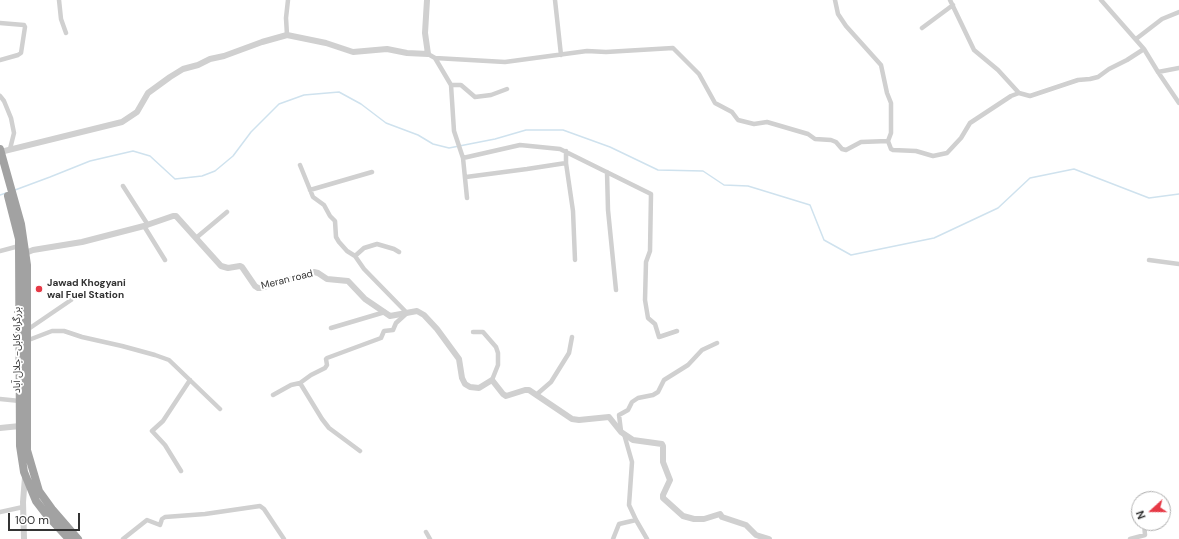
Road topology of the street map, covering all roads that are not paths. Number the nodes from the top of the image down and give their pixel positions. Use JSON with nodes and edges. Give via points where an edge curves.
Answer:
{"nodes":[{"id":1,"x":60,"y":0,"type":"edge"},
{"id":2,"x":288,"y":0,"type":"edge"},
{"id":3,"x":427,"y":0,"type":"edge"},
{"id":4,"x":555,"y":0,"type":"edge"},
{"id":5,"x":834,"y":0,"type":"edge"},
{"id":6,"x":950,"y":0,"type":"edge"},
{"id":7,"x":1101,"y":0,"type":"edge"},
{"id":8,"x":953,"y":5,"type":"junction"},
{"id":9,"x":1179,"y":12,"type":"edge"},
{"id":10,"x":0,"y":22,"type":"edge"},
{"id":11,"x":922,"y":28,"type":"dead end"},
{"id":12,"x":66,"y":33,"type":"dead end"},
{"id":13,"x":287,"y":35,"type":"junction"},
{"id":14,"x":1136,"y":39,"type":"junction"},
{"id":15,"x":1144,"y":49,"type":"junction"},
{"id":16,"x":428,"y":54,"type":"junction"},
{"id":17,"x":561,"y":55,"type":"junction"},
{"id":18,"x":435,"y":58,"type":"junction"},
{"id":19,"x":0,"y":60,"type":"edge"},
{"id":20,"x":1179,"y":68,"type":"edge"},
{"id":21,"x":1158,"y":72,"type":"junction"},
{"id":22,"x":450,"y":85,"type":"junction"},
{"id":23,"x":507,"y":89,"type":"dead end"},
{"id":24,"x":1019,"y":93,"type":"junction"},
{"id":25,"x":0,"y":96,"type":"edge"},
{"id":26,"x":1179,"y":103,"type":"edge"},
{"id":27,"x":888,"y":141,"type":"junction"},
{"id":28,"x":10,"y":149,"type":"junction"},
{"id":29,"x":0,"y":151,"type":"edge"},
{"id":30,"x":566,"y":151,"type":"junction"},
{"id":31,"x":463,"y":158,"type":"junction"},
{"id":32,"x":566,"y":163,"type":"junction"},
{"id":33,"x":300,"y":165,"type":"dead end"},
{"id":34,"x":0,"y":167,"type":"edge"},
{"id":35,"x":372,"y":172,"type":"dead end"},
{"id":36,"x":607,"y":172,"type":"junction"},
{"id":37,"x":6,"y":176,"type":"junction"},
{"id":38,"x":466,"y":177,"type":"junction"},
{"id":39,"x":123,"y":186,"type":"dead end"},
{"id":40,"x":310,"y":190,"type":"junction"},
{"id":41,"x":467,"y":198,"type":"dead end"},
{"id":42,"x":227,"y":212,"type":"dead end"},
{"id":43,"x":146,"y":226,"type":"junction"},
{"id":44,"x":196,"y":238,"type":"junction"},
{"id":45,"x":0,"y":252,"type":"edge"},
{"id":46,"x":22,"y":252,"type":"junction"},
{"id":47,"x":399,"y":252,"type":"dead end"},
{"id":48,"x":355,"y":256,"type":"junction"},
{"id":49,"x":165,"y":260,"type":"dead end"},
{"id":50,"x":575,"y":260,"type":"dead end"},
{"id":51,"x":1150,"y":260,"type":"dead end"},
{"id":52,"x":1179,"y":264,"type":"edge"},
{"id":53,"x":616,"y":290,"type":"dead end"},
{"id":54,"x":71,"y":300,"type":"dead end"},
{"id":55,"x":385,"y":312,"type":"junction"},
{"id":56,"x":406,"y":312,"type":"junction"},
{"id":57,"x":331,"y":328,"type":"dead end"},
{"id":58,"x":27,"y":330,"type":"junction"},
{"id":59,"x":677,"y":331,"type":"dead end"},
{"id":60,"x":473,"y":332,"type":"dead end"},
{"id":61,"x":572,"y":337,"type":"dead end"},
{"id":62,"x":22,"y":340,"type":"junction"},
{"id":63,"x":717,"y":343,"type":"dead end"},
{"id":64,"x":190,"y":380,"type":"junction"},
{"id":65,"x":492,"y":380,"type":"junction"},
{"id":66,"x":300,"y":383,"type":"junction"},
{"id":67,"x":273,"y":395,"type":"dead end"},
{"id":68,"x":536,"y":395,"type":"junction"},
{"id":69,"x":0,"y":399,"type":"edge"},
{"id":70,"x":20,"y":401,"type":"junction"},
{"id":71,"x":220,"y":409,"type":"dead end"},
{"id":72,"x":20,"y":426,"type":"junction"},
{"id":73,"x":1,"y":427,"type":"edge"},
{"id":74,"x":623,"y":433,"type":"junction"},
{"id":75,"x":360,"y":452,"type":"dead end"},
{"id":76,"x":181,"y":471,"type":"dead end"},
{"id":77,"x":26,"y":477,"type":"junction"},
{"id":78,"x":36,"y":501,"type":"junction"},
{"id":79,"x":23,"y":505,"type":"junction"},
{"id":80,"x":0,"y":512,"type":"edge"},
{"id":81,"x":636,"y":520,"type":"junction"},
{"id":82,"x":1145,"y":531,"type":"edge"},
{"id":83,"x":426,"y":532,"type":"dead end"},
{"id":84,"x":24,"y":539,"type":"edge"},
{"id":85,"x":75,"y":539,"type":"edge"},
{"id":86,"x":123,"y":539,"type":"edge"},
{"id":87,"x":284,"y":539,"type":"edge"},
{"id":88,"x":430,"y":539,"type":"edge"},
{"id":89,"x":613,"y":539,"type":"edge"},
{"id":90,"x":647,"y":539,"type":"edge"},
{"id":91,"x":769,"y":539,"type":"edge"},
{"id":92,"x":1130,"y":539,"type":"edge"}],
"edges":[{"from":1,"to":12,"type":"street","via":[[61,19]]},
{"from":2,"to":13,"type":"street"},
{"from":3,"to":16,"type":"street","via":[[425,33]]},
{"from":4,"to":17,"type":"street"},
{"from":5,"to":27,"type":"street","via":[[838,14],[846,26],[882,65],[891,103],[891,133]]},
{"from":6,"to":8,"type":"street"},
{"from":7,"to":14,"type":"street"},
{"from":8,"to":11,"type":"street"},
{"from":8,"to":24,"type":"street","via":[[974,50],[998,70]]},
{"from":9,"to":14,"type":"street","via":[[1162,19]]},
{"from":10,"to":19,"type":"street","via":[[25,27],[21,53]]},
{"from":13,"to":16,"type":"street","via":[[353,52],[387,49]]},
{"from":13,"to":28,"type":"street","via":[[183,69],[148,93],[137,112],[122,122]]},
{"from":14,"to":15,"type":"street"},
{"from":15,"to":21,"type":"street"},
{"from":15,"to":24,"type":"street","via":[[1090,79],[1078,80],[1030,96]]},
{"from":16,"to":18,"type":"street"},
{"from":17,"to":18,"type":"street","via":[[505,62]]},
{"from":17,"to":27,"type":"street","via":[[587,51],[673,48],[699,74],[715,103],[732,112],[738,120],[754,124],[767,122],[808,134],[815,139],[831,140],[846,150],[861,142]]},
{"from":18,"to":22,"type":"street"},
{"from":20,"to":21,"type":"street"},
{"from":21,"to":26,"type":"street"},
{"from":22,"to":23,"type":"street","via":[[461,85],[475,97]]},
{"from":22,"to":31,"type":"street","via":[[454,131]]},
{"from":24,"to":27,"type":"street","via":[[970,123],[961,138],[946,153],[933,156],[916,151],[895,150],[891,149]]},
{"from":25,"to":28,"type":"street","via":[[11,118],[14,133]]},
{"from":28,"to":29,"type":"street"},
{"from":29,"to":37,"type":"highway","name":"بزرگراه کابل- جلال آباد"},
{"from":30,"to":31,"type":"street","via":[[520,145]]},
{"from":30,"to":32,"type":"street"},
{"from":30,"to":36,"type":"street"},
{"from":31,"to":38,"type":"street"},
{"from":32,"to":38,"type":"street"},
{"from":32,"to":50,"type":"street","via":[[573,211]]},
{"from":33,"to":40,"type":"street"},
{"from":34,"to":37,"type":"highway","name":"بزرگراه کابل- جلال آباد"},
{"from":35,"to":40,"type":"street"},
{"from":36,"to":53,"type":"street"},
{"from":36,"to":59,"type":"street","via":[[651,194],[650,251],[646,262],[645,300],[648,318],[655,324],[659,336]]},
{"from":37,"to":46,"type":"highway","name":"بزرگراه کابل- جلال آباد","via":[[19,225]]},
{"from":38,"to":41,"type":"street"},
{"from":39,"to":43,"type":"street"},
{"from":40,"to":48,"type":"street","via":[[335,221],[335,232],[339,242]]},
{"from":42,"to":44,"type":"street"},
{"from":43,"to":44,"type":"street","name":"Meran road","via":[[176,216]]},
{"from":43,"to":46,"type":"street","name":"Meran road","via":[[82,242]]},
{"from":43,"to":49,"type":"street"},
{"from":44,"to":55,"type":"street","name":"Meran road","via":[[221,266],[242,267],[258,288],[316,272],[327,279],[348,281],[365,299]]},
{"from":45,"to":46,"type":"street"},
{"from":46,"to":58,"type":"highway","name":"بزرگراه کابل- جلال آباد"},
{"from":46,"to":62,"type":"highway","name":"بزرگراه کابل- جلال آباد"},
{"from":47,"to":48,"type":"street","via":[[377,244],[364,248]]},
{"from":48,"to":56,"type":"street","via":[[364,269]]},
{"from":51,"to":52,"type":"street"},
{"from":54,"to":58,"type":"street"},
{"from":55,"to":56,"type":"street","via":[[393,316]]},
{"from":55,"to":57,"type":"street"},
{"from":56,"to":65,"type":"street","via":[[422,313],[437,329],[459,359],[465,384],[476,389]]},
{"from":56,"to":66,"type":"street","via":[[393,330],[384,331],[382,338],[327,358],[326,368]]},
{"from":58,"to":62,"type":"highway","name":"بزرگراه کابل- جلال آباد"},
{"from":60,"to":65,"type":"street","via":[[483,332],[496,347],[498,365]]},
{"from":61,"to":68,"type":"street","via":[[569,353],[551,382]]},
{"from":62,"to":64,"type":"street","via":[[52,331],[64,331],[155,354],[169,360]]},
{"from":62,"to":70,"type":"highway","name":"بزرگراه کابل- جلال آباد"},
{"from":62,"to":85,"type":"highway","name":"بزرگراه کابل- جلال آباد","via":[[27,450],[35,481],[39,491]]},
{"from":63,"to":74,"type":"street","via":[[702,350],[688,365],[664,380],[658,392],[632,402],[628,410],[619,417]]},
{"from":64,"to":71,"type":"street"},
{"from":64,"to":76,"type":"street","via":[[163,421],[152,431],[165,445]]},
{"from":65,"to":68,"type":"street","via":[[506,396],[525,390]]},
{"from":66,"to":67,"type":"street"},
{"from":66,"to":75,"type":"street","via":[[315,410],[330,428]]},
{"from":68,"to":74,"type":"street","via":[[572,419],[609,417]]},
{"from":69,"to":70,"type":"street"},
{"from":70,"to":72,"type":"highway","name":"بزرگراه کابل- جلال آباد"},
{"from":72,"to":73,"type":"street"},
{"from":72,"to":77,"type":"highway","name":"بزرگراه کابل- جلال آباد","via":[[20,446]]},
{"from":74,"to":81,"type":"street","via":[[632,462],[629,505]]},
{"from":74,"to":91,"type":"street","via":[[634,440],[662,444],[663,462],[670,480],[663,498],[683,516],[704,519],[720,514],[746,525],[756,535]]},
{"from":77,"to":78,"type":"highway","name":"بزرگراه کابل- جلال آباد"},
{"from":77,"to":79,"type":"street"},
{"from":78,"to":79,"type":"street"},
{"from":78,"to":85,"type":"highway","name":"بزرگراه کابل- جلال آباد","via":[[46,514]]},
{"from":79,"to":80,"type":"street"},
{"from":79,"to":84,"type":"street"},
{"from":81,"to":89,"type":"street","via":[[619,524]]},
{"from":81,"to":90,"type":"street"},
{"from":82,"to":92,"type":"street","via":[[1145,535]]},
{"from":83,"to":88,"type":"street"},
{"from":86,"to":87,"type":"street","via":[[146,520],[160,525],[165,517],[260,506]]}]}
